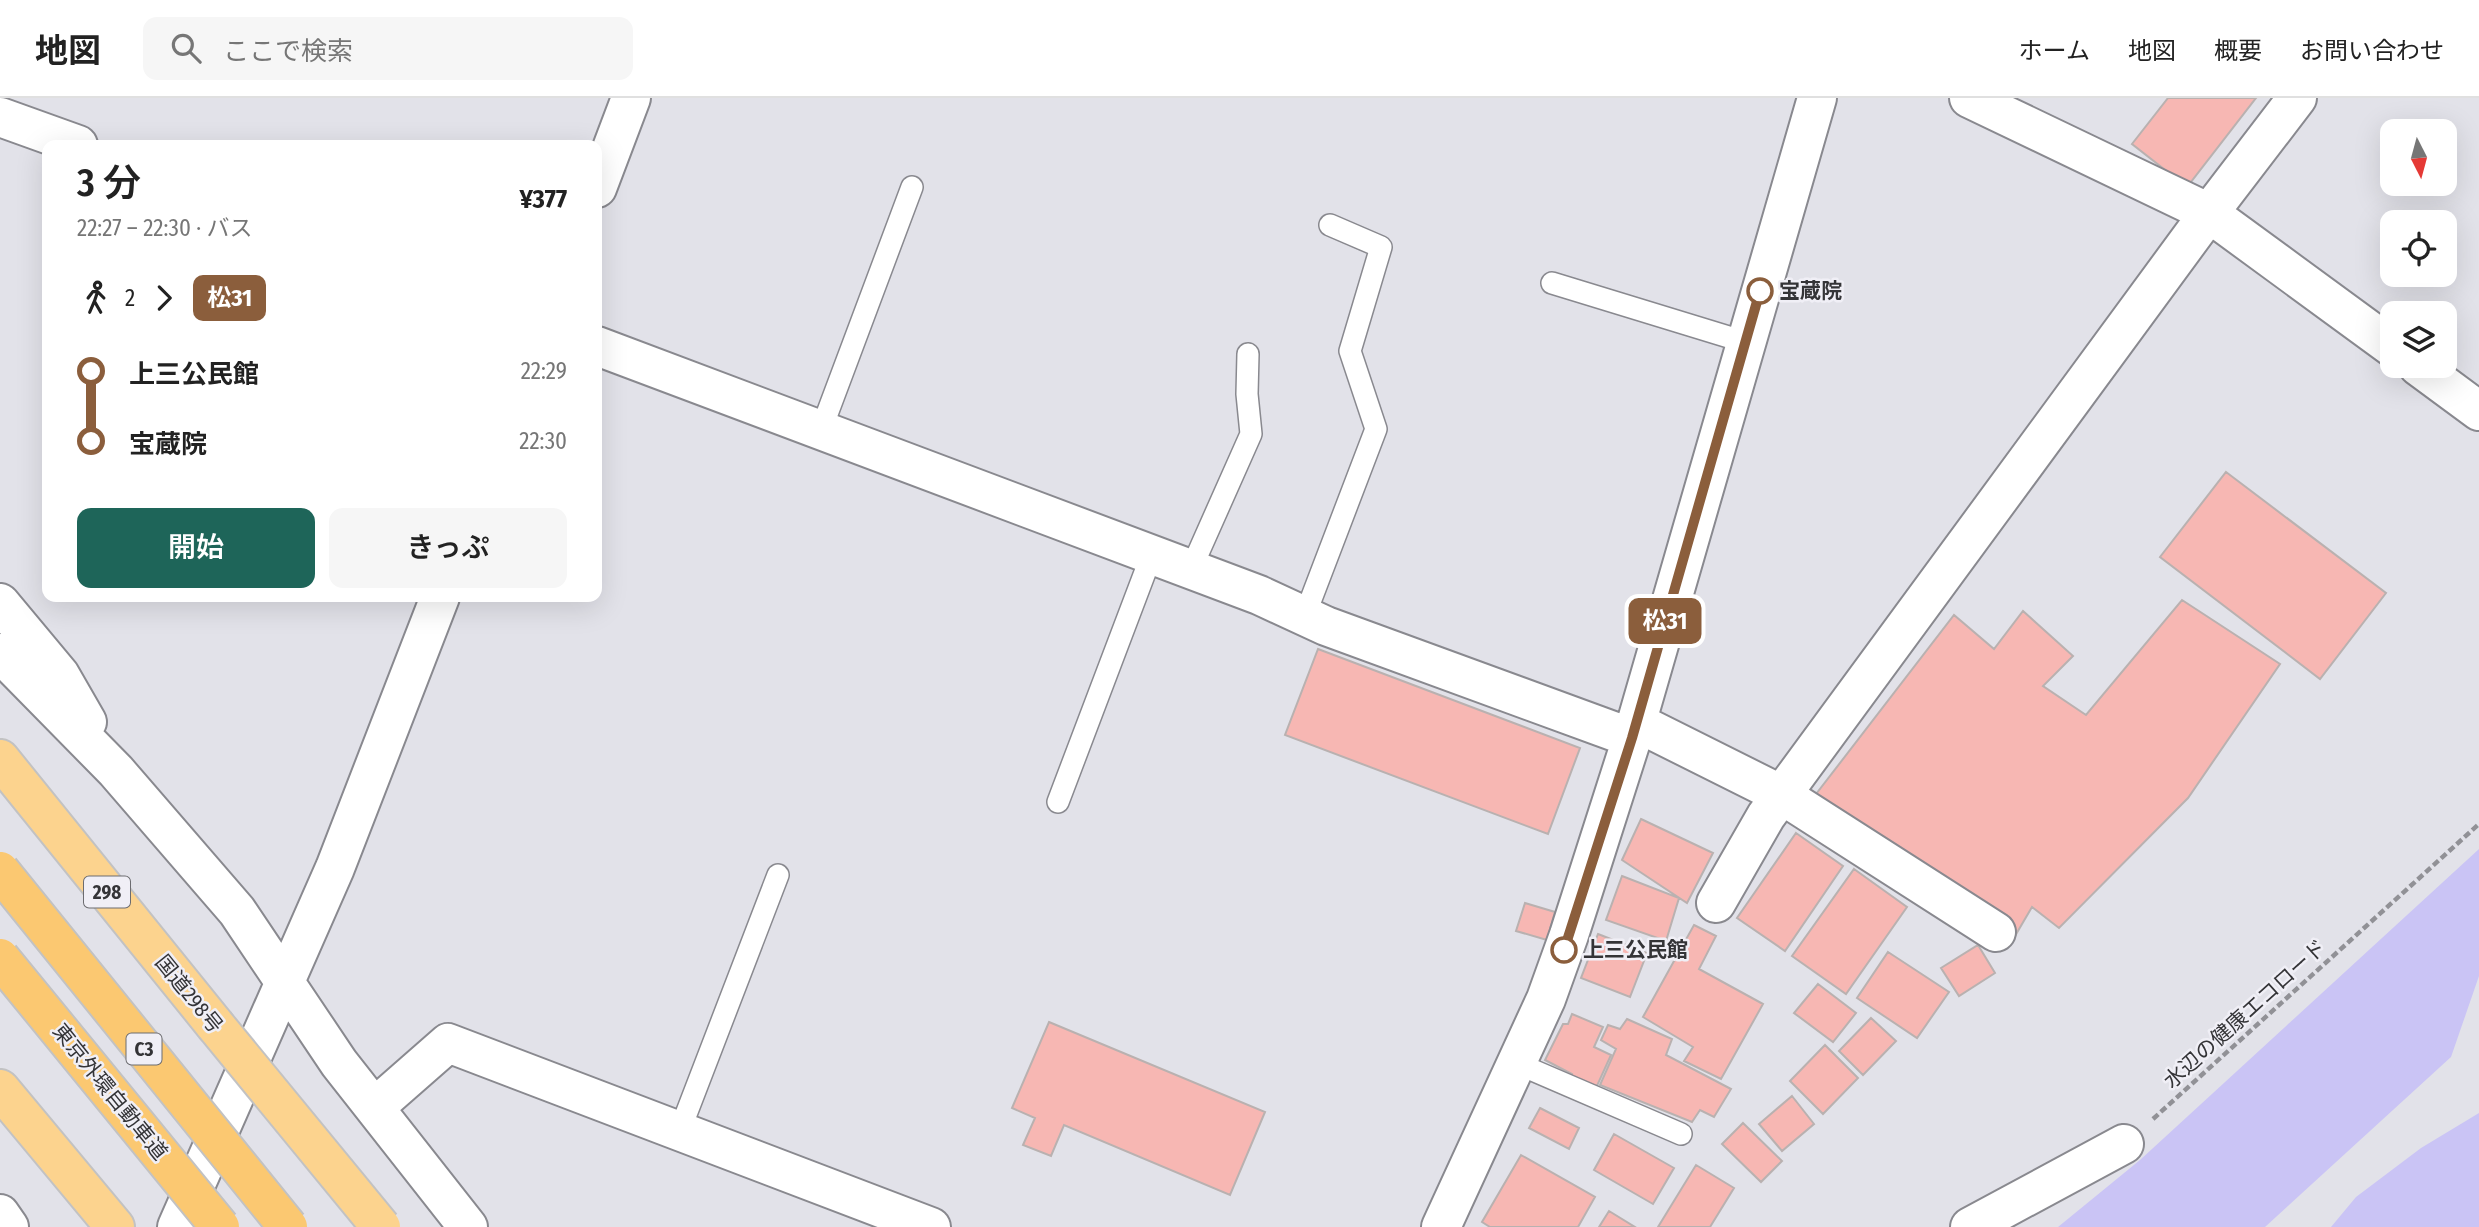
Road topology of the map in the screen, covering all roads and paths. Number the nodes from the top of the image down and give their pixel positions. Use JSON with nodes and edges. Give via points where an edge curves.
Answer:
{"nodes":[{"id":1,"x":631,"y":98,"type":"edge"},
{"id":2,"x":1817,"y":98,"type":"edge"},
{"id":3,"x":1969,"y":98,"type":"edge"},
{"id":4,"x":2297,"y":98,"type":"edge"},
{"id":5,"x":0,"y":117,"type":"edge"},
{"id":6,"x":64,"y":140,"type":"edge"},
{"id":7,"x":602,"y":175,"type":"edge"},
{"id":8,"x":912,"y":187,"type":"dead end"},
{"id":9,"x":2209,"y":213,"type":"junction"},
{"id":10,"x":1330,"y":225,"type":"dead end"},
{"id":11,"x":1552,"y":283,"type":"dead end"},
{"id":12,"x":2380,"y":338,"type":"edge"},
{"id":13,"x":1745,"y":342,"type":"junction"},
{"id":14,"x":602,"y":348,"type":"edge"},
{"id":15,"x":1248,"y":354,"type":"dead end"},
{"id":16,"x":2434,"y":378,"type":"edge"},
{"id":17,"x":2479,"y":411,"type":"edge"},
{"id":18,"x":821,"y":430,"type":"junction"},
{"id":19,"x":1152,"y":554,"type":"junction"},
{"id":20,"x":1191,"y":569,"type":"junction"},
{"id":21,"x":438,"y":602,"type":"edge"},
{"id":22,"x":0,"y":603,"type":"edge"},
{"id":23,"x":1305,"y":615,"type":"junction"},
{"id":24,"x":0,"y":653,"type":"edge"},
{"id":25,"x":1634,"y":730,"type":"junction"},
{"id":26,"x":0,"y":759,"type":"edge"},
{"id":27,"x":116,"y":771,"type":"junction"},
{"id":28,"x":1782,"y":795,"type":"junction"},
{"id":29,"x":1058,"y":802,"type":"dead end"},
{"id":30,"x":2479,"y":824,"type":"edge"},
{"id":31,"x":0,"y":871,"type":"edge"},
{"id":32,"x":778,"y":875,"type":"dead end"},
{"id":33,"x":1716,"y":903,"type":"dead end"},
{"id":34,"x":1996,"y":932,"type":"dead end"},
{"id":35,"x":0,"y":958,"type":"edge"},
{"id":36,"x":286,"y":984,"type":"junction"},
{"id":37,"x":1516,"y":1063,"type":"junction"},
{"id":38,"x":0,"y":1089,"type":"edge"},
{"id":39,"x":375,"y":1107,"type":"junction"},
{"id":40,"x":680,"y":1130,"type":"junction"},
{"id":41,"x":1681,"y":1134,"type":"dead end"},
{"id":42,"x":2124,"y":1144,"type":"joint"},
{"id":43,"x":0,"y":1214,"type":"edge"},
{"id":44,"x":9,"y":1227,"type":"edge"},
{"id":45,"x":115,"y":1227,"type":"edge"},
{"id":46,"x":177,"y":1227,"type":"edge"},
{"id":47,"x":220,"y":1227,"type":"edge"},
{"id":48,"x":288,"y":1227,"type":"edge"},
{"id":49,"x":381,"y":1227,"type":"edge"},
{"id":50,"x":468,"y":1227,"type":"edge"},
{"id":51,"x":931,"y":1227,"type":"edge"},
{"id":52,"x":1441,"y":1227,"type":"edge"},
{"id":53,"x":1970,"y":1227,"type":"edge"}],
"edges":[{"from":1,"to":7,"type":"street"},
{"from":2,"to":13,"type":"street"},
{"from":3,"to":9,"type":"street"},
{"from":4,"to":9,"type":"street"},
{"from":5,"to":6,"type":"street"},
{"from":8,"to":18,"type":"lane"},
{"from":9,"to":12,"type":"street"},
{"from":9,"to":28,"type":"street"},
{"from":10,"to":23,"type":"lane","via":[[1381,247],[1350,351],[1376,429]]},
{"from":11,"to":13,"type":"lane"},
{"from":13,"to":25,"type":"street"},
{"from":14,"to":18,"type":"street"},
{"from":15,"to":20,"type":"lane","via":[[1251,434]]},
{"from":16,"to":17,"type":"street"},
{"from":18,"to":19,"type":"street"},
{"from":19,"to":20,"type":"street"},
{"from":19,"to":29,"type":"lane"},
{"from":20,"to":23,"type":"street"},
{"from":21,"to":36,"type":"street"},
{"from":22,"to":27,"type":"street","via":[[60,675]]},
{"from":23,"to":25,"type":"street"},
{"from":24,"to":27,"type":"street"},
{"from":25,"to":28,"type":"street"},
{"from":25,"to":37,"type":"street","via":[[1546,999]]},
{"from":26,"to":49,"type":"highway","name":"国道298号","number":"298","bridge":true},
{"from":27,"to":36,"type":"street","via":[[237,911]]},
{"from":28,"to":33,"type":"street"},
{"from":28,"to":34,"type":"street"},
{"from":30,"to":42,"type":"path","name":"水辺の健康エコロード"},
{"from":31,"to":48,"type":"highway","number":"C3","bridge":true},
{"from":32,"to":40,"type":"lane"},
{"from":35,"to":47,"type":"highway","name":"東京外環自動車道","number":"C3","bridge":true},
{"from":36,"to":39,"type":"street"},
{"from":36,"to":46,"type":"street"},
{"from":37,"to":41,"type":"lane"},
{"from":37,"to":52,"type":"street"},
{"from":38,"to":45,"type":"highway"},
{"from":39,"to":40,"type":"street","via":[[448,1043]]},
{"from":39,"to":50,"type":"street"},
{"from":40,"to":51,"type":"street"},
{"from":42,"to":53,"type":"street"},
{"from":43,"to":44,"type":"street"}]}
